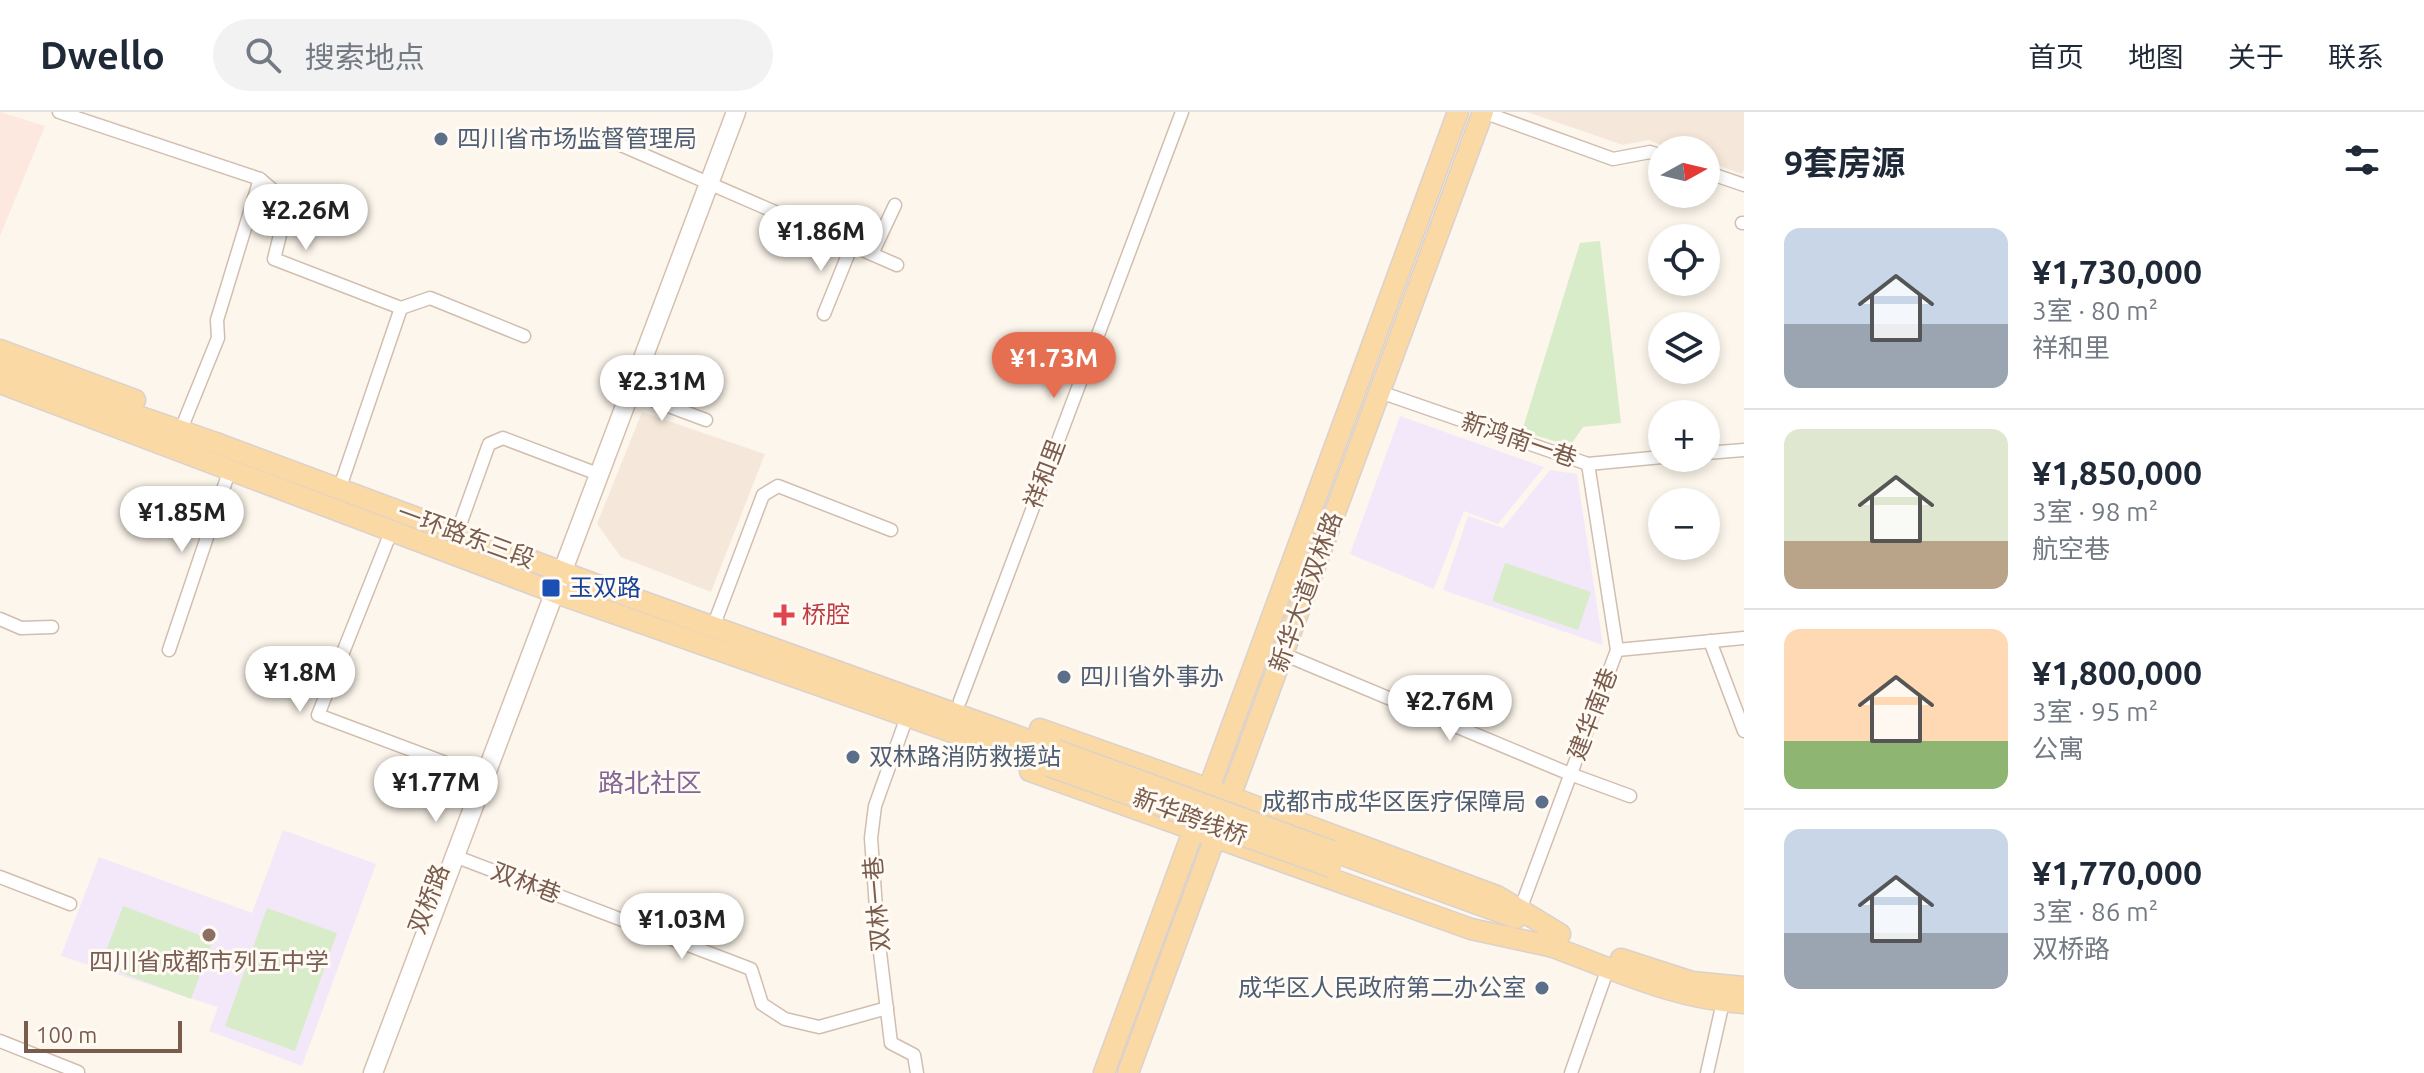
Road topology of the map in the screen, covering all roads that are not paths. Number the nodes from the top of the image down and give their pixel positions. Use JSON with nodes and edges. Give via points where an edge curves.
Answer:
{"nodes":[{"id":1,"x":59,"y":112,"type":"edge"},
{"id":2,"x":725,"y":112,"type":"edge"},
{"id":3,"x":736,"y":112,"type":"edge"},
{"id":4,"x":1182,"y":112,"type":"edge"},
{"id":5,"x":1458,"y":112,"type":"edge"},
{"id":6,"x":1483,"y":112,"type":"edge"},
{"id":7,"x":598,"y":135,"type":"dead end"},
{"id":8,"x":1648,"y":152,"type":"edge"},
{"id":9,"x":1720,"y":177,"type":"edge"},
{"id":10,"x":260,"y":179,"type":"junction"},
{"id":11,"x":705,"y":180,"type":"junction"},
{"id":12,"x":1744,"y":185,"type":"edge"},
{"id":13,"x":895,"y":205,"type":"dead end"},
{"id":14,"x":852,"y":245,"type":"junction"},
{"id":15,"x":872,"y":254,"type":"junction"},
{"id":16,"x":897,"y":265,"type":"dead end"},
{"id":17,"x":401,"y":308,"type":"junction"},
{"id":18,"x":824,"y":314,"type":"dead end"},
{"id":19,"x":524,"y":336,"type":"dead end"},
{"id":20,"x":0,"y":350,"type":"edge"},
{"id":21,"x":0,"y":368,"type":"edge"},
{"id":22,"x":0,"y":383,"type":"edge"},
{"id":23,"x":631,"y":392,"type":"junction"},
{"id":24,"x":1380,"y":392,"type":"junction"},
{"id":25,"x":0,"y":396,"type":"edge"},
{"id":26,"x":706,"y":420,"type":"dead end"},
{"id":27,"x":184,"y":422,"type":"junction"},
{"id":28,"x":1744,"y":450,"type":"edge"},
{"id":29,"x":1720,"y":452,"type":"edge"},
{"id":30,"x":219,"y":458,"type":"junction"},
{"id":31,"x":1648,"y":458,"type":"edge"},
{"id":32,"x":1588,"y":464,"type":"junction"},
{"id":33,"x":590,"y":471,"type":"junction"},
{"id":34,"x":339,"y":490,"type":"junction"},
{"id":35,"x":891,"y":530,"type":"dead end"},
{"id":36,"x":391,"y":532,"type":"junction"},
{"id":37,"x":457,"y":533,"type":"junction"},
{"id":38,"x":558,"y":571,"type":"junction"},
{"id":39,"x":551,"y":591,"type":"junction"},
{"id":40,"x":0,"y":619,"type":"edge"},
{"id":41,"x":52,"y":627,"type":"dead end"},
{"id":42,"x":713,"y":627,"type":"junction"},
{"id":43,"x":1744,"y":638,"type":"edge"},
{"id":44,"x":1710,"y":641,"type":"junction"},
{"id":45,"x":169,"y":650,"type":"dead end"},
{"id":46,"x":1617,"y":650,"type":"junction"},
{"id":47,"x":1283,"y":654,"type":"junction"},
{"id":48,"x":849,"y":684,"type":"junction"},
{"id":49,"x":960,"y":701,"type":"junction"},
{"id":50,"x":904,"y":725,"type":"junction"},
{"id":51,"x":1744,"y":731,"type":"edge"},
{"id":52,"x":1570,"y":774,"type":"junction"},
{"id":53,"x":481,"y":777,"type":"junction"},
{"id":54,"x":1209,"y":789,"type":"junction"},
{"id":55,"x":1630,"y":796,"type":"dead end"},
{"id":56,"x":1230,"y":797,"type":"junction"},
{"id":57,"x":1193,"y":830,"type":"junction"},
{"id":58,"x":1215,"y":838,"type":"junction"},
{"id":59,"x":457,"y":857,"type":"junction"},
{"id":60,"x":0,"y":877,"type":"edge"},
{"id":61,"x":70,"y":904,"type":"dead end"},
{"id":62,"x":1520,"y":910,"type":"junction"},
{"id":63,"x":1557,"y":941,"type":"junction"},
{"id":64,"x":1608,"y":968,"type":"junction"},
{"id":65,"x":1744,"y":987,"type":"edge"},
{"id":66,"x":1734,"y":1002,"type":"edge"},
{"id":67,"x":887,"y":1008,"type":"junction"},
{"id":68,"x":0,"y":1041,"type":"edge"},
{"id":69,"x":78,"y":1072,"type":"edge"},
{"id":70,"x":362,"y":1073,"type":"edge"},
{"id":71,"x":373,"y":1073,"type":"edge"},
{"id":72,"x":917,"y":1073,"type":"edge"},
{"id":73,"x":1104,"y":1073,"type":"edge"},
{"id":74,"x":1128,"y":1073,"type":"edge"},
{"id":75,"x":1571,"y":1073,"type":"edge"},
{"id":76,"x":1707,"y":1073,"type":"edge"}],
"edges":[{"from":1,"to":10,"type":"street"},
{"from":2,"to":11,"type":"main road"},
{"from":3,"to":11,"type":"main road"},
{"from":4,"to":49,"type":"street","name":"祥和里"},
{"from":5,"to":54,"type":"main road","name":"新华大道双林路"},
{"from":6,"to":8,"type":"street","via":[[1613,159]]},
{"from":6,"to":24,"type":"main road","name":"新华大道双林路"},
{"from":7,"to":11,"type":"street"},
{"from":9,"to":12,"type":"street"},
{"from":10,"to":17,"type":"street","via":[[288,203],[274,259]]},
{"from":10,"to":27,"type":"street","via":[[217,320],[218,338]]},
{"from":11,"to":14,"type":"street"},
{"from":11,"to":23,"type":"main road"},
{"from":11,"to":33,"type":"main road"},
{"from":13,"to":15,"type":"street"},
{"from":14,"to":15,"type":"street"},
{"from":14,"to":18,"type":"street"},
{"from":15,"to":16,"type":"street"},
{"from":17,"to":19,"type":"street","via":[[430,298]]},
{"from":17,"to":34,"type":"street"},
{"from":20,"to":27,"type":"main road"},
{"from":21,"to":30,"type":"main road"},
{"from":22,"to":30,"type":"main road"},
{"from":23,"to":26,"type":"street"},
{"from":23,"to":38,"type":"main road"},
{"from":24,"to":32,"type":"street","name":"新鸿南一巷"},
{"from":24,"to":47,"type":"main road","name":"新华大道双林路"},
{"from":25,"to":30,"type":"main road","via":[[156,452]]},
{"from":27,"to":30,"type":"main road"},
{"from":28,"to":29,"type":"street"},
{"from":30,"to":34,"type":"main road","name":"一环路东三段"},
{"from":30,"to":36,"type":"main road","name":"一环路东三段"},
{"from":30,"to":45,"type":"street"},
{"from":31,"to":32,"type":"street","name":"新鸿南一巷"},
{"from":32,"to":46,"type":"street","name":"建华南巷"},
{"from":33,"to":37,"type":"street","via":[[503,438],[489,444]]},
{"from":33,"to":38,"type":"main road"},
{"from":34,"to":37,"type":"main road","name":"一环路东三段"},
{"from":35,"to":42,"type":"street","via":[[778,486],[763,495]]},
{"from":36,"to":39,"type":"main road","name":"一环路东三段"},
{"from":36,"to":53,"type":"street","via":[[318,715]]},
{"from":37,"to":38,"type":"main road","name":"一环路东三段"},
{"from":38,"to":39,"type":"main road"},
{"from":38,"to":42,"type":"main road","name":"一环路东三段"},
{"from":39,"to":48,"type":"main road","name":"一环路东三段"},
{"from":39,"to":53,"type":"main road","name":"双桥路"},
{"from":40,"to":41,"type":"street","via":[[21,628]]},
{"from":42,"to":48,"type":"main road","name":"一环路东三段"},
{"from":43,"to":44,"type":"street"},
{"from":44,"to":46,"type":"street"},
{"from":44,"to":51,"type":"street"},
{"from":46,"to":52,"type":"street","name":"建华南巷"},
{"from":47,"to":52,"type":"street"},
{"from":47,"to":56,"type":"main road","name":"新华大道双林路"},
{"from":48,"to":49,"type":"main road","via":[[889,676]]},
{"from":48,"to":50,"type":"main road","via":[[876,713]]},
{"from":48,"to":63,"type":"main road","name":"新华跨线桥","bridge":true},
{"from":49,"to":54,"type":"main road"},
{"from":50,"to":57,"type":"main road"},
{"from":50,"to":67,"type":"street","name":"双林一巷","via":[[875,806],[871,838]]},
{"from":52,"to":55,"type":"street"},
{"from":52,"to":62,"type":"street","name":"建华南巷"},
{"from":53,"to":59,"type":"main road","name":"双桥路"},
{"from":53,"to":70,"type":"main road","name":"双桥路"},
{"from":54,"to":56,"type":"main road"},
{"from":54,"to":57,"type":"main road","name":"新华大道双林路"},
{"from":56,"to":58,"type":"main road","name":"新华大道双林路"},
{"from":56,"to":62,"type":"main road","via":[[1483,891]]},
{"from":57,"to":58,"type":"main road"},
{"from":57,"to":73,"type":"main road","name":"新华大道双林路"},
{"from":58,"to":63,"type":"main road","via":[[1471,929]]},
{"from":58,"to":74,"type":"main road","name":"新华大道双林路"},
{"from":59,"to":67,"type":"street","name":"双林巷","via":[[751,969],[762,1004],[785,1019],[819,1027]]},
{"from":59,"to":71,"type":"main road","name":"双桥路"},
{"from":60,"to":61,"type":"street"},
{"from":62,"to":63,"type":"main road"},
{"from":63,"to":64,"type":"main road"},
{"from":63,"to":65,"type":"main road","via":[[1674,977]]},
{"from":64,"to":66,"type":"main road","via":[[1670,991]]},
{"from":64,"to":75,"type":"street"},
{"from":66,"to":76,"type":"street"},
{"from":67,"to":72,"type":"street","name":"双林一巷","via":[[891,1043],[914,1055]]},
{"from":68,"to":69,"type":"street"}]}
